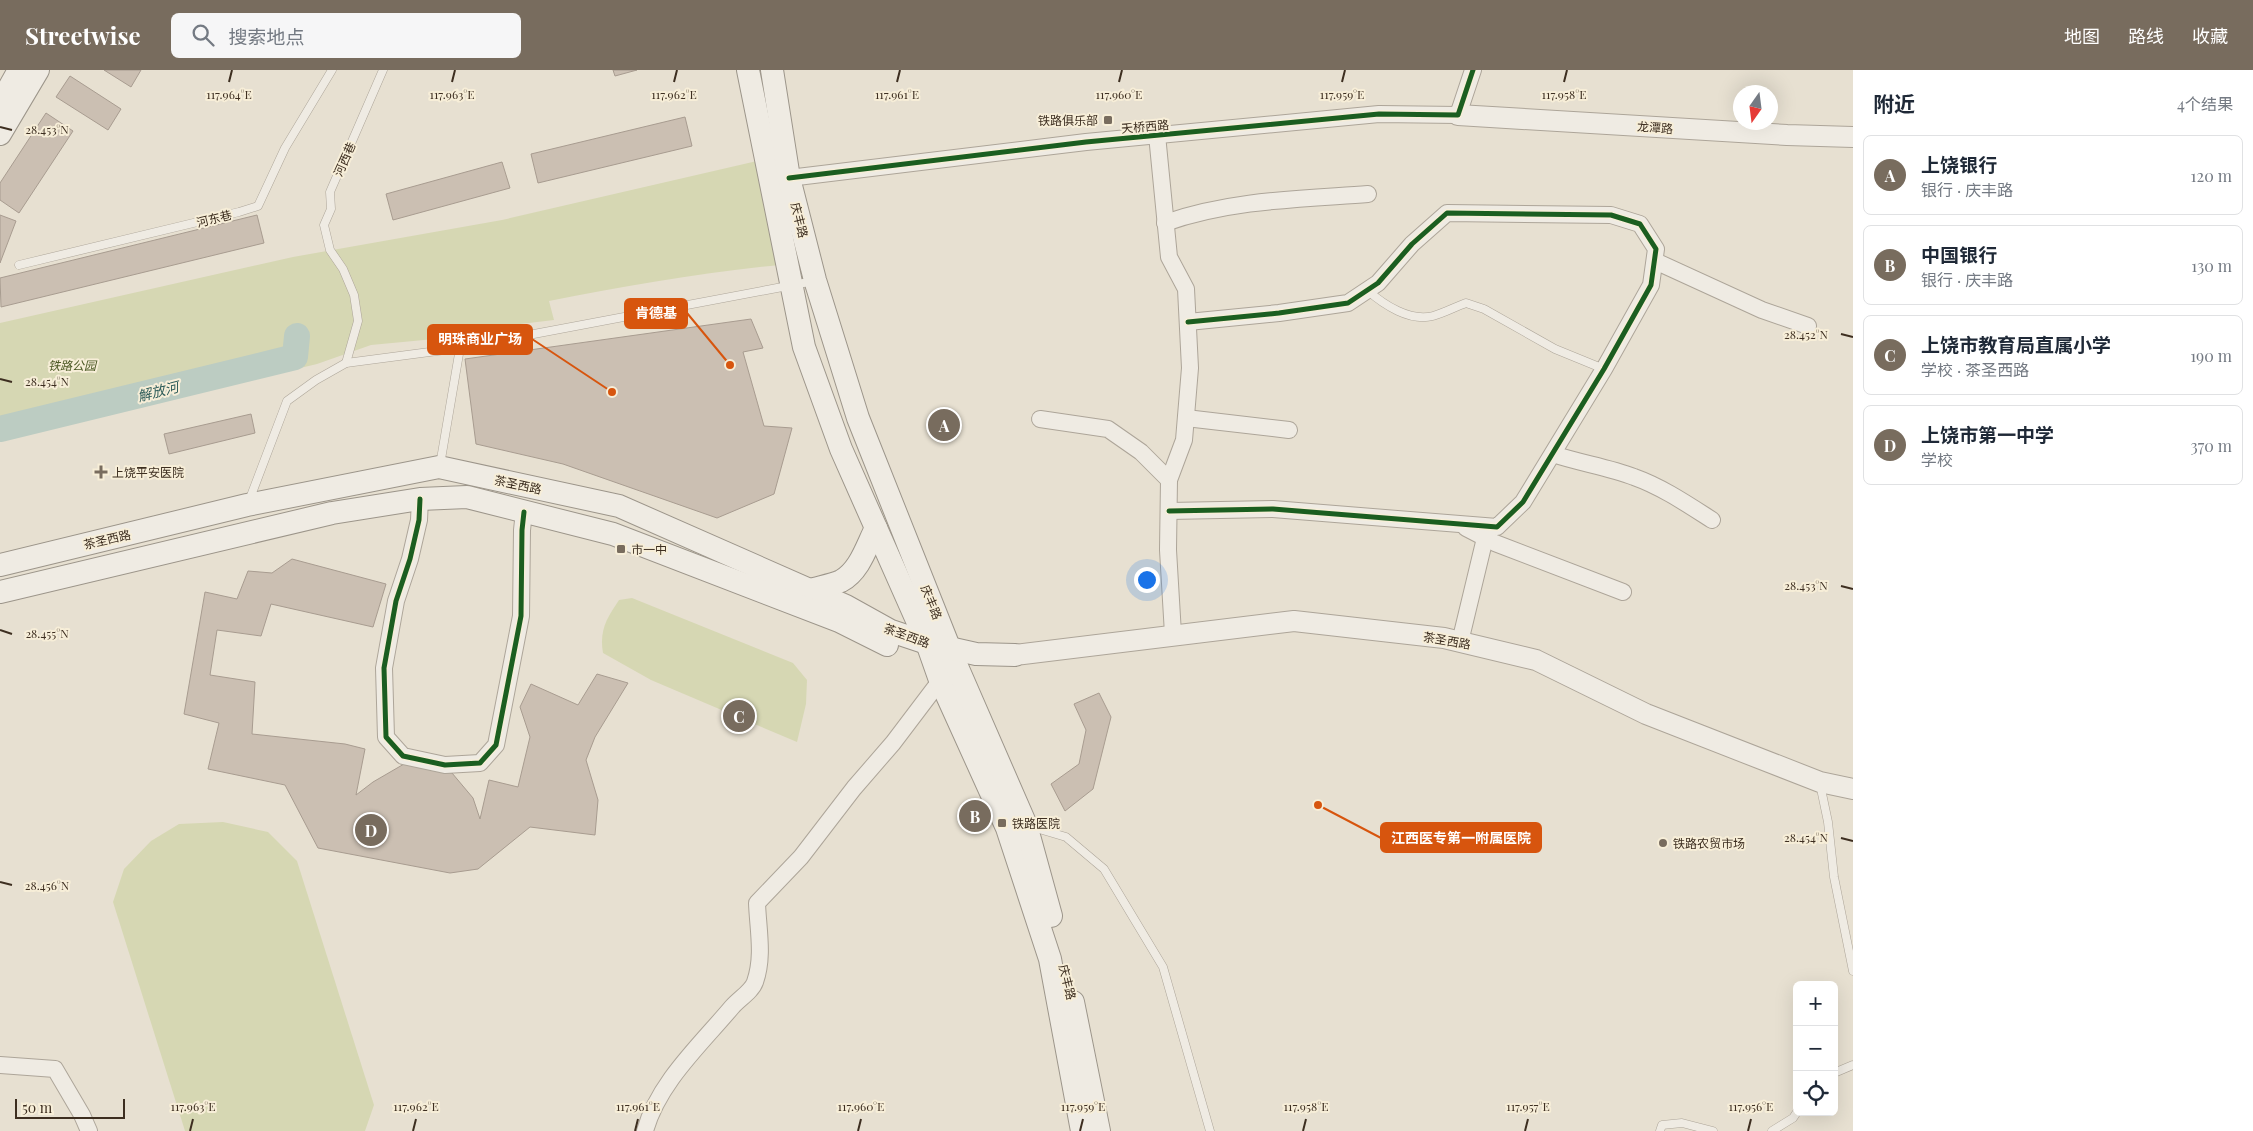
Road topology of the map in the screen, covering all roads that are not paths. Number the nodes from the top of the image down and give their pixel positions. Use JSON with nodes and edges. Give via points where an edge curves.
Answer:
{"nodes":[{"id":1,"x":19,"y":70,"type":"edge"},
{"id":2,"x":38,"y":70,"type":"edge"},
{"id":3,"x":332,"y":70,"type":"edge"},
{"id":4,"x":383,"y":70,"type":"edge"},
{"id":5,"x":748,"y":70,"type":"edge"},
{"id":6,"x":772,"y":70,"type":"edge"},
{"id":7,"x":1473,"y":70,"type":"edge"},
{"id":8,"x":0,"y":104,"type":"edge"},
{"id":9,"x":1458,"y":115,"type":"junction"},
{"id":10,"x":0,"y":134,"type":"edge"},
{"id":11,"x":1157,"y":135,"type":"junction"},
{"id":12,"x":1853,"y":136,"type":"edge"},
{"id":13,"x":789,"y":178,"type":"junction"},
{"id":14,"x":1368,"y":194,"type":"dead end"},
{"id":15,"x":1165,"y":223,"type":"junction"},
{"id":16,"x":1655,"y":261,"type":"junction"},
{"id":17,"x":19,"y":266,"type":"dead end"},
{"id":18,"x":815,"y":280,"type":"junction"},
{"id":19,"x":792,"y":285,"type":"junction"},
{"id":20,"x":1367,"y":290,"type":"junction"},
{"id":21,"x":1188,"y":322,"type":"junction"},
{"id":22,"x":1808,"y":326,"type":"dead end"},
{"id":23,"x":460,"y":348,"type":"junction"},
{"id":24,"x":346,"y":363,"type":"junction"},
{"id":25,"x":1604,"y":370,"type":"junction"},
{"id":26,"x":1186,"y":418,"type":"junction"},
{"id":27,"x":1040,"y":419,"type":"dead end"},
{"id":28,"x":1289,"y":430,"type":"dead end"},
{"id":29,"x":1553,"y":454,"type":"junction"},
{"id":30,"x":439,"y":467,"type":"junction"},
{"id":31,"x":1169,"y":480,"type":"junction"},
{"id":32,"x":420,"y":499,"type":"junction"},
{"id":33,"x":247,"y":505,"type":"junction"},
{"id":34,"x":1169,"y":511,"type":"junction"},
{"id":35,"x":524,"y":512,"type":"junction"},
{"id":36,"x":1712,"y":520,"type":"dead end"},
{"id":37,"x":1459,"y":524,"type":"junction"},
{"id":38,"x":876,"y":528,"type":"junction"},
{"id":39,"x":1485,"y":538,"type":"junction"},
{"id":40,"x":0,"y":565,"type":"edge"},
{"id":41,"x":810,"y":590,"type":"junction"},
{"id":42,"x":0,"y":592,"type":"edge"},
{"id":43,"x":1623,"y":592,"type":"dead end"},
{"id":44,"x":1173,"y":634,"type":"junction"},
{"id":45,"x":1460,"y":642,"type":"junction"},
{"id":46,"x":941,"y":653,"type":"junction"},
{"id":47,"x":1015,"y":654,"type":"joint"},
{"id":48,"x":940,"y":680,"type":"junction"},
{"id":49,"x":1820,"y":782,"type":"junction"},
{"id":50,"x":1853,"y":789,"type":"edge"},
{"id":51,"x":1026,"y":824,"type":"junction"},
{"id":52,"x":1853,"y":971,"type":"edge"},
{"id":53,"x":0,"y":1065,"type":"edge"},
{"id":54,"x":1853,"y":1065,"type":"edge"},
{"id":55,"x":1838,"y":1071,"type":"edge"},
{"id":56,"x":1794,"y":1116,"type":"edge"},
{"id":57,"x":89,"y":1131,"type":"edge"},
{"id":58,"x":646,"y":1131,"type":"edge"},
{"id":59,"x":1082,"y":1131,"type":"edge"},
{"id":60,"x":1100,"y":1131,"type":"edge"},
{"id":61,"x":1210,"y":1131,"type":"edge"},
{"id":62,"x":1660,"y":1131,"type":"edge"},
{"id":63,"x":1713,"y":1131,"type":"edge"},
{"id":64,"x":1772,"y":1131,"type":"edge"}],
"edges":[{"from":1,"to":8,"type":"main road"},
{"from":2,"to":10,"type":"main road"},
{"from":3,"to":17,"type":"lane","name":"河东巷","via":[[285,148],[258,206]]},
{"from":4,"to":24,"type":"lane","name":"河西巷","via":[[330,192],[331,209],[324,225],[330,250],[343,269],[354,295],[358,320]]},
{"from":5,"to":19,"type":"main road"},
{"from":6,"to":13,"type":"main road","name":"庆丰路"},
{"from":7,"to":9,"type":"street"},
{"from":9,"to":11,"type":"street","name":"天桥西路","via":[[1378,114]]},
{"from":9,"to":12,"type":"street","name":"龙潭路","via":[[1777,135]]},
{"from":11,"to":13,"type":"street","name":"天桥西路"},
{"from":11,"to":15,"type":"street"},
{"from":13,"to":18,"type":"main road","name":"庆丰路"},
{"from":14,"to":15,"type":"street","via":[[1257,203],[1195,212]]},
{"from":15,"to":21,"type":"street","via":[[1169,257],[1186,289]]},
{"from":16,"to":20,"type":"street","via":[[1656,249],[1640,224],[1611,215],[1447,212],[1412,244],[1378,283]]},
{"from":16,"to":22,"type":"street","via":[[1762,310]]},
{"from":16,"to":25,"type":"street","via":[[1651,285]]},
{"from":18,"to":19,"type":"lane"},
{"from":18,"to":46,"type":"main road","name":"庆丰路","via":[[858,418]]},
{"from":19,"to":23,"type":"lane"},
{"from":19,"to":38,"type":"main road","via":[[804,347],[841,449]]},
{"from":20,"to":21,"type":"street","via":[[1348,303]]},
{"from":20,"to":25,"type":"lane","via":[[1377,300],[1408,316],[1432,316],[1466,303],[1484,309],[1555,348]]},
{"from":21,"to":26,"type":"street","via":[[1190,368]]},
{"from":23,"to":24,"type":"lane"},
{"from":23,"to":30,"type":"lane"},
{"from":24,"to":33,"type":"lane","via":[[287,402]]},
{"from":25,"to":29,"type":"street"},
{"from":26,"to":28,"type":"street"},
{"from":26,"to":31,"type":"street","via":[[1184,440]]},
{"from":27,"to":31,"type":"street","via":[[1108,430],[1140,452]]},
{"from":29,"to":36,"type":"street","via":[[1633,476],[1667,492]]},
{"from":29,"to":37,"type":"street","via":[[1523,502],[1497,527]]},
{"from":30,"to":33,"type":"main road","name":"茶圣西路"},
{"from":30,"to":41,"type":"main road","name":"茶圣西路","via":[[619,506]]},
{"from":31,"to":34,"type":"street"},
{"from":32,"to":35,"type":"main road","name":"茶圣西路","via":[[467,497]]},
{"from":32,"to":35,"type":"street","via":[[419,520],[396,601],[384,668],[386,737],[403,756],[445,765],[480,763],[496,745],[521,616]]},
{"from":32,"to":42,"type":"main road","name":"茶圣西路","via":[[332,513]]},
{"from":33,"to":40,"type":"main road","name":"茶圣西路"},
{"from":34,"to":37,"type":"street","via":[[1273,509]]},
{"from":34,"to":44,"type":"street"},
{"from":35,"to":46,"type":"main road","name":"茶圣西路","via":[[613,534],[839,621],[887,645]]},
{"from":37,"to":39,"type":"street"},
{"from":38,"to":41,"type":"main road","via":[[858,565],[842,581]]},
{"from":38,"to":46,"type":"main road"},
{"from":39,"to":43,"type":"street"},
{"from":39,"to":45,"type":"street"},
{"from":41,"to":46,"type":"main road","name":"茶圣西路"},
{"from":44,"to":45,"type":"street","name":"茶圣西路","via":[[1294,621]]},
{"from":44,"to":47,"type":"street","name":"茶圣西路"},
{"from":45,"to":49,"type":"street","name":"茶圣西路","via":[[1536,660],[1646,714]]},
{"from":46,"to":47,"type":"main road","name":"茶圣西路","via":[[976,665]]},
{"from":46,"to":48,"type":"main road"},
{"from":46,"to":51,"type":"main road","name":"庆丰路"},
{"from":48,"to":58,"type":"street","via":[[801,857],[757,903],[762,959],[755,984],[676,1073],[653,1111]]},
{"from":48,"to":59,"type":"main road","via":[[1007,828],[1050,960]]},
{"from":49,"to":50,"type":"street","name":"茶圣西路"},
{"from":49,"to":52,"type":"lane","via":[[1834,877]]},
{"from":51,"to":60,"type":"main road","name":"庆丰路","via":[[1070,987]]},
{"from":51,"to":61,"type":"lane","via":[[1066,837],[1104,869],[1163,967]]},
{"from":53,"to":57,"type":"street","via":[[55,1069]]},
{"from":54,"to":55,"type":"lane"},
{"from":56,"to":64,"type":"lane"},
{"from":62,"to":63,"type":"lane","via":[[1662,1125],[1682,1123]]}]}
